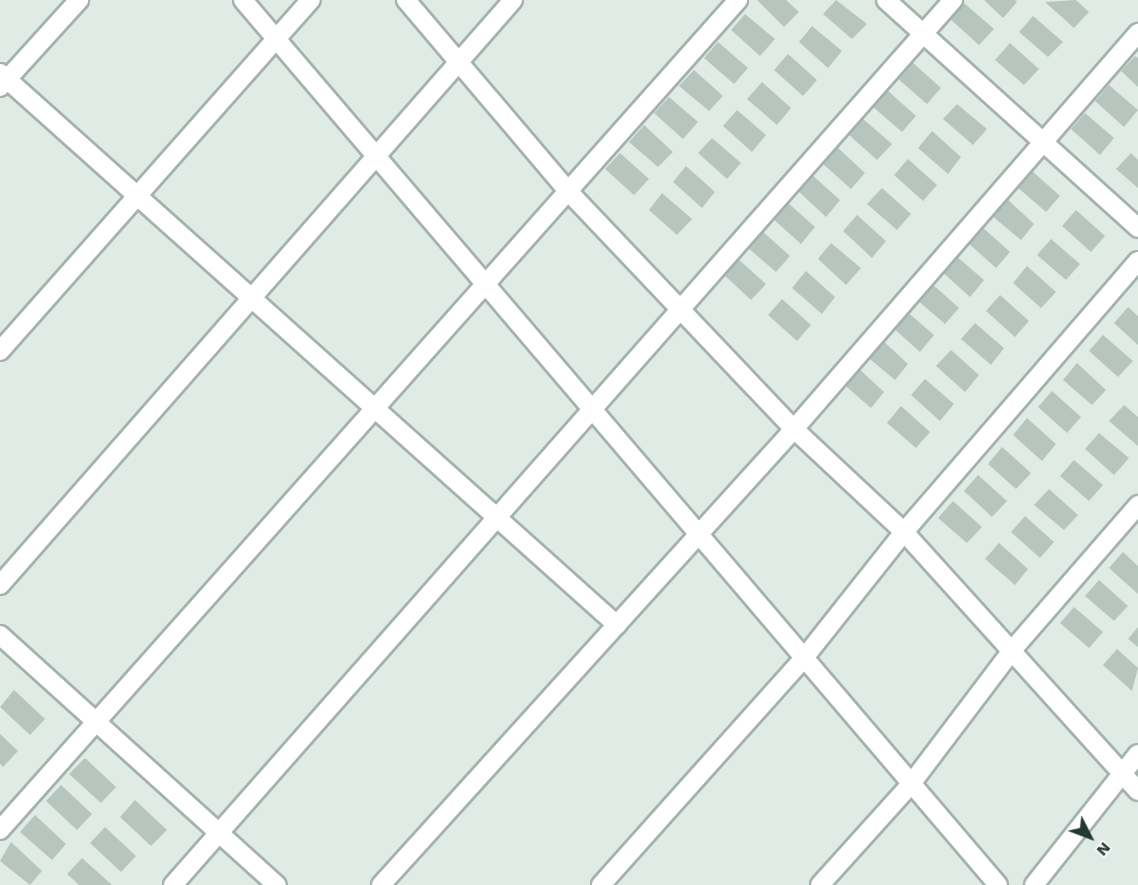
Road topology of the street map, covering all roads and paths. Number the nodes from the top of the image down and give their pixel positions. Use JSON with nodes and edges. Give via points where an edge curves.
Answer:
{"nodes":[{"id":1,"x":79,"y":0,"type":"edge"},
{"id":2,"x":243,"y":0,"type":"edge"},
{"id":3,"x":311,"y":0,"type":"edge"},
{"id":4,"x":406,"y":0,"type":"edge"},
{"id":5,"x":513,"y":0,"type":"edge"},
{"id":6,"x":738,"y":0,"type":"edge"},
{"id":7,"x":886,"y":0,"type":"edge"},
{"id":8,"x":953,"y":0,"type":"edge"},
{"id":9,"x":1138,"y":33,"type":"edge"},
{"id":10,"x":924,"y":34,"type":"junction"},
{"id":11,"x":277,"y":39,"type":"junction"},
{"id":12,"x":461,"y":59,"type":"junction"},
{"id":13,"x":2,"y":80,"type":"edge"},
{"id":14,"x":1043,"y":142,"type":"junction"},
{"id":15,"x":375,"y":156,"type":"junction"},
{"id":16,"x":567,"y":190,"type":"junction"},
{"id":17,"x":139,"y":197,"type":"junction"},
{"id":18,"x":1138,"y":228,"type":"edge"},
{"id":19,"x":1138,"y":261,"type":"edge"},
{"id":20,"x":485,"y":284,"type":"junction"},
{"id":21,"x":251,"y":298,"type":"junction"},
{"id":22,"x":684,"y":308,"type":"junction"},
{"id":23,"x":0,"y":351,"type":"edge"},
{"id":24,"x":374,"y":408,"type":"junction"},
{"id":25,"x":593,"y":410,"type":"junction"},
{"id":26,"x":794,"y":429,"type":"junction"},
{"id":27,"x":1138,"y":505,"type":"edge"},
{"id":28,"x":497,"y":519,"type":"junction"},
{"id":29,"x":904,"y":532,"type":"junction"},
{"id":30,"x":698,"y":534,"type":"junction"},
{"id":31,"x":0,"y":585,"type":"edge"},
{"id":32,"x":616,"y":625,"type":"junction"},
{"id":33,"x":0,"y":635,"type":"edge"},
{"id":34,"x":1013,"y":649,"type":"junction"},
{"id":35,"x":804,"y":658,"type":"junction"},
{"id":36,"x":96,"y":721,"type":"junction"},
{"id":37,"x":1138,"y":754,"type":"edge"},
{"id":38,"x":1120,"y":773,"type":"junction"},
{"id":39,"x":911,"y":784,"type":"junction"},
{"id":40,"x":1138,"y":790,"type":"edge"},
{"id":41,"x":0,"y":830,"type":"edge"},
{"id":42,"x":219,"y":833,"type":"junction"},
{"id":43,"x":173,"y":885,"type":"edge"},
{"id":44,"x":277,"y":885,"type":"edge"},
{"id":45,"x":381,"y":885,"type":"edge"},
{"id":46,"x":601,"y":885,"type":"edge"},
{"id":47,"x":820,"y":885,"type":"edge"},
{"id":48,"x":998,"y":885,"type":"edge"},
{"id":49,"x":1034,"y":885,"type":"edge"}],
"edges":[{"from":1,"to":13,"type":"street"},
{"from":2,"to":11,"type":"street"},
{"from":3,"to":11,"type":"street"},
{"from":4,"to":12,"type":"street"},
{"from":5,"to":12,"type":"street"},
{"from":6,"to":16,"type":"street"},
{"from":7,"to":10,"type":"street"},
{"from":8,"to":10,"type":"street"},
{"from":9,"to":14,"type":"street"},
{"from":10,"to":14,"type":"street"},
{"from":10,"to":22,"type":"street"},
{"from":11,"to":15,"type":"street"},
{"from":11,"to":17,"type":"street"},
{"from":12,"to":15,"type":"street"},
{"from":12,"to":16,"type":"street"},
{"from":13,"to":17,"type":"street"},
{"from":14,"to":18,"type":"street"},
{"from":14,"to":26,"type":"street"},
{"from":15,"to":20,"type":"street"},
{"from":15,"to":21,"type":"street"},
{"from":16,"to":20,"type":"street"},
{"from":16,"to":22,"type":"street"},
{"from":17,"to":21,"type":"street"},
{"from":17,"to":23,"type":"street"},
{"from":19,"to":29,"type":"street"},
{"from":20,"to":24,"type":"street"},
{"from":20,"to":25,"type":"street"},
{"from":21,"to":24,"type":"street"},
{"from":21,"to":31,"type":"street"},
{"from":22,"to":25,"type":"street"},
{"from":22,"to":26,"type":"street"},
{"from":24,"to":28,"type":"street"},
{"from":24,"to":36,"type":"street"},
{"from":25,"to":28,"type":"street"},
{"from":25,"to":30,"type":"street"},
{"from":26,"to":29,"type":"street"},
{"from":26,"to":30,"type":"street"},
{"from":27,"to":34,"type":"street"},
{"from":28,"to":32,"type":"street"},
{"from":28,"to":42,"type":"street"},
{"from":29,"to":34,"type":"street"},
{"from":29,"to":35,"type":"street"},
{"from":30,"to":32,"type":"street"},
{"from":30,"to":35,"type":"street"},
{"from":32,"to":45,"type":"street"},
{"from":33,"to":36,"type":"street"},
{"from":34,"to":38,"type":"street"},
{"from":34,"to":39,"type":"street"},
{"from":35,"to":39,"type":"street"},
{"from":35,"to":46,"type":"street"},
{"from":36,"to":41,"type":"street"},
{"from":36,"to":42,"type":"street"},
{"from":37,"to":38,"type":"street"},
{"from":38,"to":40,"type":"street"},
{"from":38,"to":49,"type":"street"},
{"from":39,"to":47,"type":"street"},
{"from":39,"to":48,"type":"street"},
{"from":42,"to":43,"type":"street"},
{"from":42,"to":44,"type":"street"}]}
